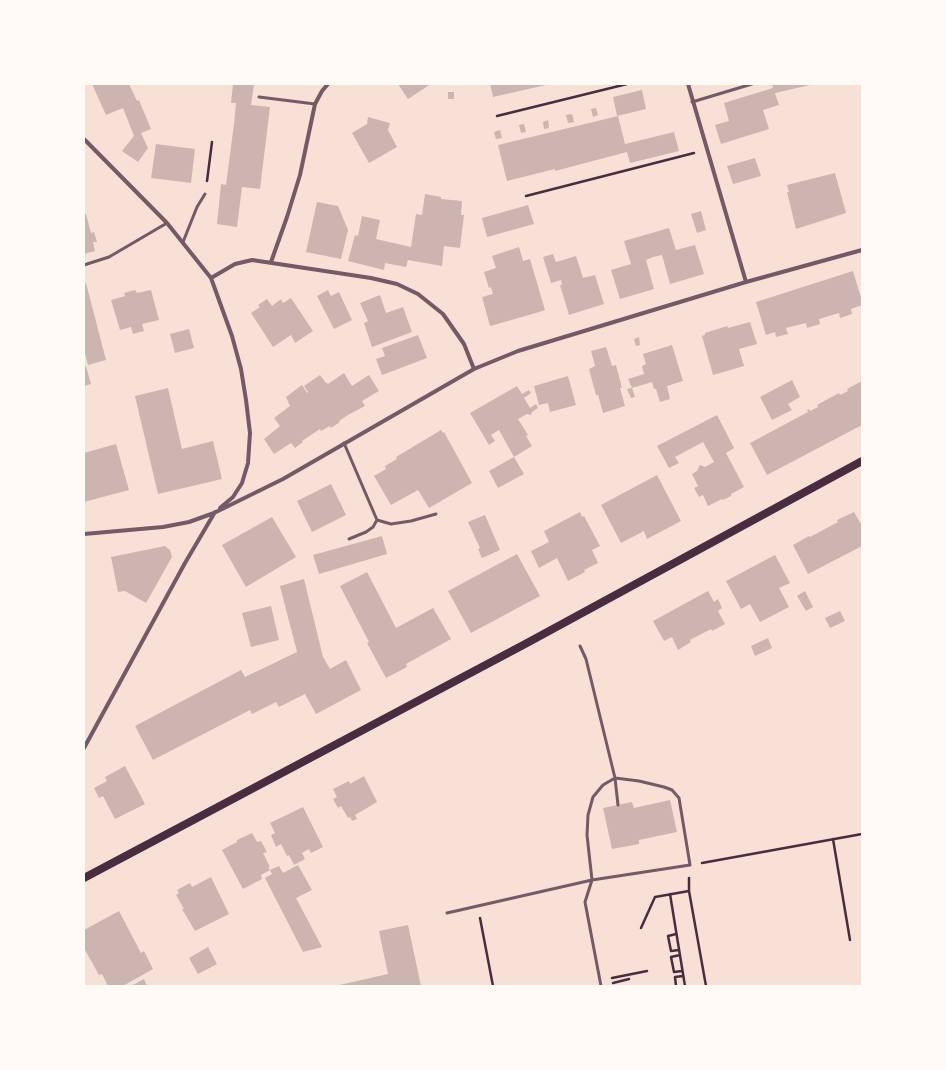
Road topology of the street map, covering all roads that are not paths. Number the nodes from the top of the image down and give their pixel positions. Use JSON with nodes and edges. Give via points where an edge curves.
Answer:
{"nodes":[{"id":1,"x":328,"y":84,"type":"edge"},
{"id":2,"x":688,"y":84,"type":"edge"},
{"id":3,"x":752,"y":84,"type":"edge"},
{"id":4,"x":259,"y":97,"type":"dead end"},
{"id":5,"x":692,"y":102,"type":"junction"},
{"id":6,"x":315,"y":104,"type":"junction"},
{"id":7,"x":84,"y":139,"type":"edge"},
{"id":8,"x":205,"y":194,"type":"road end"},
{"id":9,"x":167,"y":223,"type":"junction"},
{"id":10,"x":183,"y":242,"type":"junction"},
{"id":11,"x":862,"y":250,"type":"edge"},
{"id":12,"x":271,"y":262,"type":"junction"},
{"id":13,"x":84,"y":265,"type":"edge"},
{"id":14,"x":211,"y":278,"type":"junction"},
{"id":15,"x":746,"y":282,"type":"junction"},
{"id":16,"x":474,"y":369,"type":"junction"},
{"id":17,"x":344,"y":443,"type":"junction"},
{"id":18,"x":862,"y":461,"type":"edge"},
{"id":19,"x":214,"y":513,"type":"junction"},
{"id":20,"x":436,"y":514,"type":"dead end"},
{"id":21,"x":378,"y":520,"type":"junction"},
{"id":22,"x":84,"y":534,"type":"edge"},
{"id":23,"x":349,"y":539,"type":"dead end"},
{"id":24,"x":580,"y":646,"type":"dead end"},
{"id":25,"x":84,"y":748,"type":"edge"},
{"id":26,"x":615,"y":778,"type":"junction"},
{"id":27,"x":618,"y":805,"type":"dead end"},
{"id":28,"x":84,"y":878,"type":"edge"},
{"id":29,"x":592,"y":880,"type":"junction"},
{"id":30,"x":447,"y":914,"type":"dead end"},
{"id":31,"x":601,"y":986,"type":"edge"}],
"edges":[{"from":1,"to":6,"type":"street"},
{"from":2,"to":5,"type":"street"},
{"from":3,"to":5,"type":"lane"},
{"from":4,"to":6,"type":"lane"},
{"from":5,"to":15,"type":"street"},
{"from":6,"to":12,"type":"street","via":[[300,175]]},
{"from":7,"to":9,"type":"street"},
{"from":8,"to":10,"type":"lane"},
{"from":9,"to":10,"type":"street"},
{"from":9,"to":13,"type":"lane","via":[[109,257]]},
{"from":10,"to":14,"type":"street"},
{"from":11,"to":15,"type":"street"},
{"from":12,"to":14,"type":"street","via":[[252,260],[235,264]]},
{"from":12,"to":16,"type":"street","via":[[371,278],[398,284],[418,294],[443,314],[451,324],[464,344]]},
{"from":14,"to":19,"type":"street","via":[[241,369],[250,433],[248,463],[242,483],[233,497]]},
{"from":15,"to":16,"type":"street","via":[[518,351]]},
{"from":16,"to":17,"type":"street"},
{"from":17,"to":19,"type":"street","via":[[283,479]]},
{"from":17,"to":21,"type":"lane"},
{"from":18,"to":28,"type":"main road","via":[[527,643]]},
{"from":19,"to":22,"type":"street","via":[[189,522],[163,527]]},
{"from":19,"to":25,"type":"street"},
{"from":20,"to":21,"type":"lane","via":[[391,524]]},
{"from":21,"to":23,"type":"lane","via":[[366,532]]},
{"from":24,"to":26,"type":"lane","via":[[586,659]]},
{"from":26,"to":27,"type":"lane"},
{"from":26,"to":29,"type":"lane","via":[[603,785],[593,796],[590,805],[587,835]]},
{"from":26,"to":29,"type":"lane","via":[[664,787],[676,794],[679,798],[690,865]]},
{"from":29,"to":30,"type":"lane"},
{"from":29,"to":31,"type":"lane","via":[[585,902]]}]}
